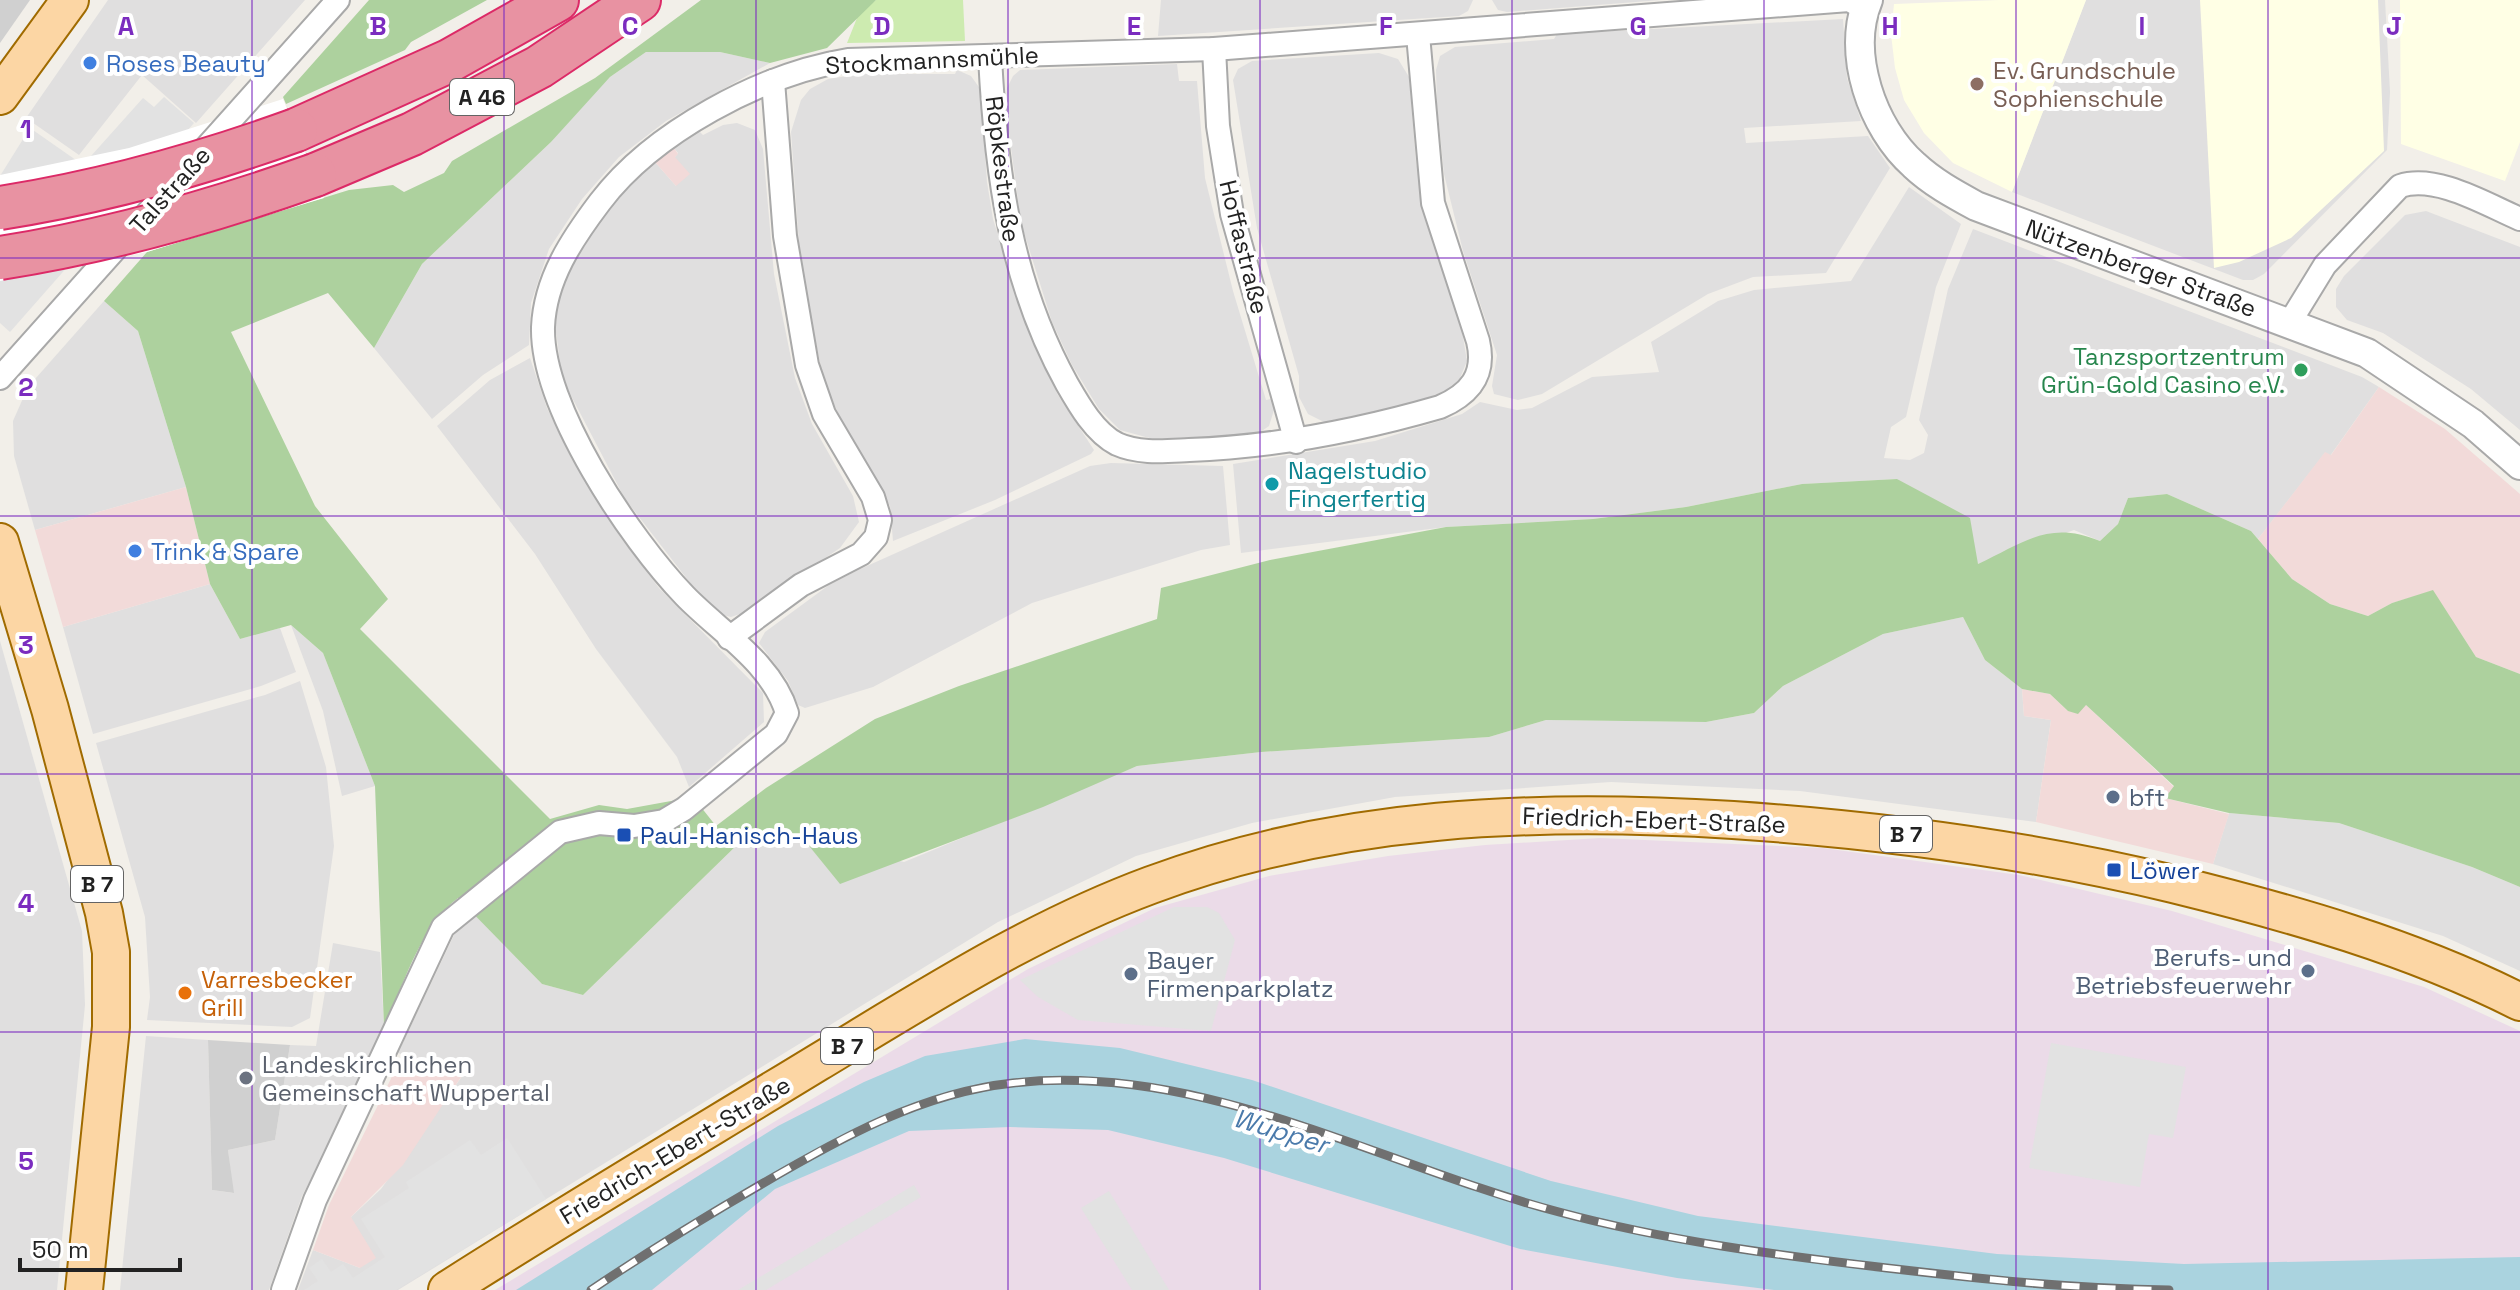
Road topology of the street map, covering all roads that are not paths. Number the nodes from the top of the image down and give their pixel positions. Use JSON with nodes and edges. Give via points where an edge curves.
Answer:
{"nodes":[{"id":1,"x":70,"y":0,"type":"edge"},
{"id":2,"x":338,"y":0,"type":"edge"},
{"id":3,"x":531,"y":0,"type":"edge"},
{"id":4,"x":557,"y":0,"type":"edge"},
{"id":5,"x":639,"y":0,"type":"edge"},
{"id":6,"x":1866,"y":4,"type":"edge"},
{"id":7,"x":1418,"y":35,"type":"junction"},
{"id":8,"x":1214,"y":49,"type":"junction"},
{"id":9,"x":990,"y":57,"type":"junction"},
{"id":10,"x":449,"y":61,"type":"junction"},
{"id":11,"x":773,"y":81,"type":"junction"},
{"id":12,"x":0,"y":96,"type":"edge"},
{"id":13,"x":0,"y":208,"type":"edge"},
{"id":14,"x":2520,"y":219,"type":"edge"},
{"id":15,"x":0,"y":258,"type":"edge"},
{"id":16,"x":2290,"y":322,"type":"junction"},
{"id":17,"x":0,"y":378,"type":"edge"},
{"id":18,"x":1296,"y":442,"type":"junction"},
{"id":19,"x":2520,"y":465,"type":"edge"},
{"id":20,"x":0,"y":542,"type":"edge"},
{"id":21,"x":10,"y":612,"type":"edge"},
{"id":22,"x":729,"y":638,"type":"junction"},
{"id":23,"x":2520,"y":1002,"type":"edge"},
{"id":24,"x":84,"y":1290,"type":"edge"},
{"id":25,"x":283,"y":1290,"type":"edge"},
{"id":26,"x":447,"y":1290,"type":"edge"}],
"edges":[{"from":1,"to":12,"type":"main road"},
{"from":2,"to":17,"type":"street","name":"Talstraße"},
{"from":3,"to":10,"type":"highway","via":[[489,25]]},
{"from":4,"to":10,"type":"highway","number":"A 46"},
{"from":5,"to":15,"type":"highway","number":"A 46","bridge":true,"via":[[539,67],[412,134],[315,175],[148,228]]},
{"from":6,"to":7,"type":"street","name":"Stockmannsmühle","via":[[1849,0]]},
{"from":6,"to":16,"type":"street","name":"Nützenberger Straße","via":[[1861,59],[1884,128],[1911,164],[1976,206]]},
{"from":7,"to":8,"type":"street","name":"Stockmannsmühle"},
{"from":7,"to":18,"type":"street","via":[[1433,203],[1478,341],[1479,373],[1460,398],[1440,407]]},
{"from":8,"to":9,"type":"street","name":"Stockmannsmühle"},
{"from":8,"to":18,"type":"street","name":"Hoffastraße","via":[[1218,126],[1232,214]]},
{"from":9,"to":11,"type":"street","name":"Stockmannsmühle","via":[[848,60],[811,66]]},
{"from":9,"to":18,"type":"street","name":"Röpkestraße","via":[[1000,191],[1012,249],[1050,352],[1079,404],[1115,443],[1136,450]]},
{"from":10,"to":13,"type":"highway","number":"A 46","bridge":true,"via":[[296,130],[214,160],[127,184]]},
{"from":11,"to":22,"type":"street","via":[[785,236],[807,365],[824,414],[873,497],[880,520],[876,537],[861,554],[801,585]]},
{"from":11,"to":22,"type":"street","name":"Stockmannsmühle","via":[[678,132],[638,161],[606,194],[562,256],[543,326],[548,373],[603,485],[683,593]]},
{"from":14,"to":16,"type":"street","via":[[2439,188],[2400,186],[2325,265]]},
{"from":16,"to":19,"type":"street","name":"Nützenberger Straße","via":[[2391,366]]},
{"from":20,"to":21,"type":"main road","number":"B 7"},
{"from":21,"to":24,"type":"main road","number":"B 7","via":[[101,898],[111,952],[111,1027]]},
{"from":22,"to":25,"type":"street","name":"Stockmannsmühle","via":[[781,692],[787,713],[776,734],[707,793],[664,821],[634,826],[599,823],[560,832],[443,927],[315,1200]]},
{"from":23,"to":26,"type":"main road","name":"Friedrich-Ebert-Straße","number":"B 7","via":[[2396,950],[2273,908],[1986,845],[1794,824],[1603,814],[1520,814],[1354,831],[1270,849],[1149,886],[985,962]]}]}
